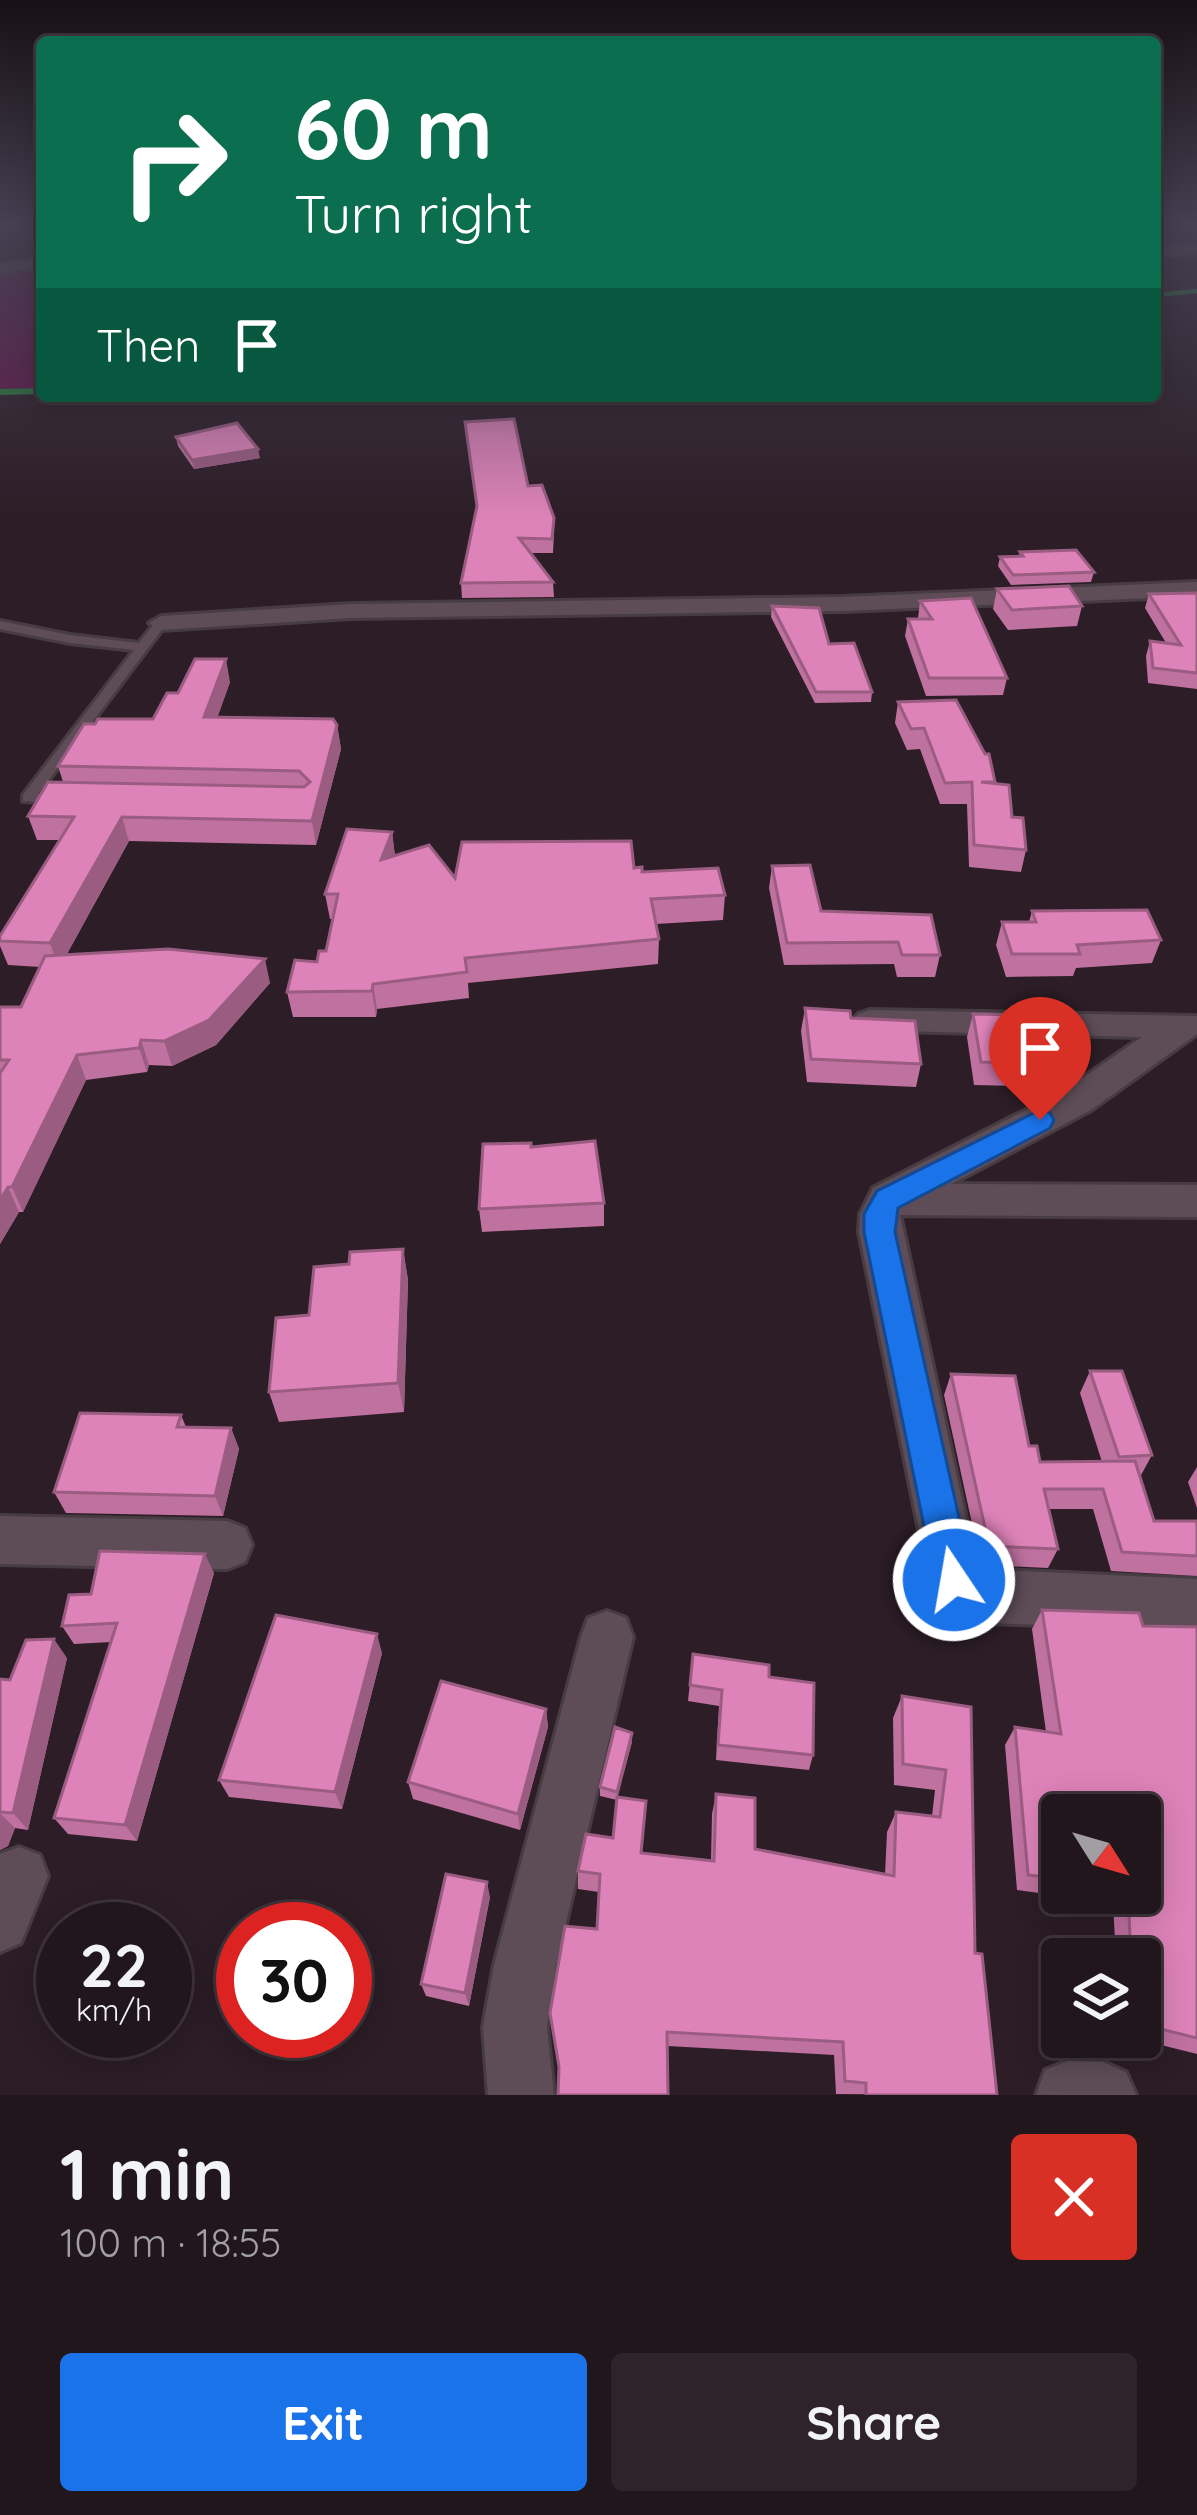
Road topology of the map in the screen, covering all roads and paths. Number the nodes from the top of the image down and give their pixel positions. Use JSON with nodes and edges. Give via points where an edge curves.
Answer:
{"nodes":[{"id":1,"x":1197,"y":590,"type":"edge"},
{"id":2,"x":161,"y":623,"type":"joint"},
{"id":3,"x":0,"y":625,"type":"edge"},
{"id":4,"x":143,"y":647,"type":"junction"},
{"id":5,"x":88,"y":801,"type":"edge"},
{"id":6,"x":824,"y":1022,"type":"edge"},
{"id":7,"x":1191,"y":1025,"type":"edge"},
{"id":8,"x":887,"y":1199,"type":"junction"},
{"id":9,"x":1197,"y":1201,"type":"edge"},
{"id":10,"x":0,"y":1540,"type":"edge"},
{"id":11,"x":227,"y":1545,"type":"dead end"},
{"id":12,"x":1197,"y":1605,"type":"edge"},
{"id":13,"x":608,"y":1637,"type":"dead end"},
{"id":14,"x":520,"y":2095,"type":"edge"}],
"edges":[{"from":1,"to":2,"type":"street"},
{"from":2,"to":4,"type":"lane"},
{"from":3,"to":4,"type":"lane"},
{"from":4,"to":5,"type":"lane","via":[[28,798]]},
{"from":6,"to":7,"type":"street"},
{"from":7,"to":8,"type":"street","via":[[1078,1100]]},
{"from":8,"to":9,"type":"street"},
{"from":8,"to":12,"type":"street","via":[[880,1232],[962,1591]]},
{"from":10,"to":11,"type":"street"},
{"from":13,"to":14,"type":"street","via":[[525,1965],[515,2027]]}]}
